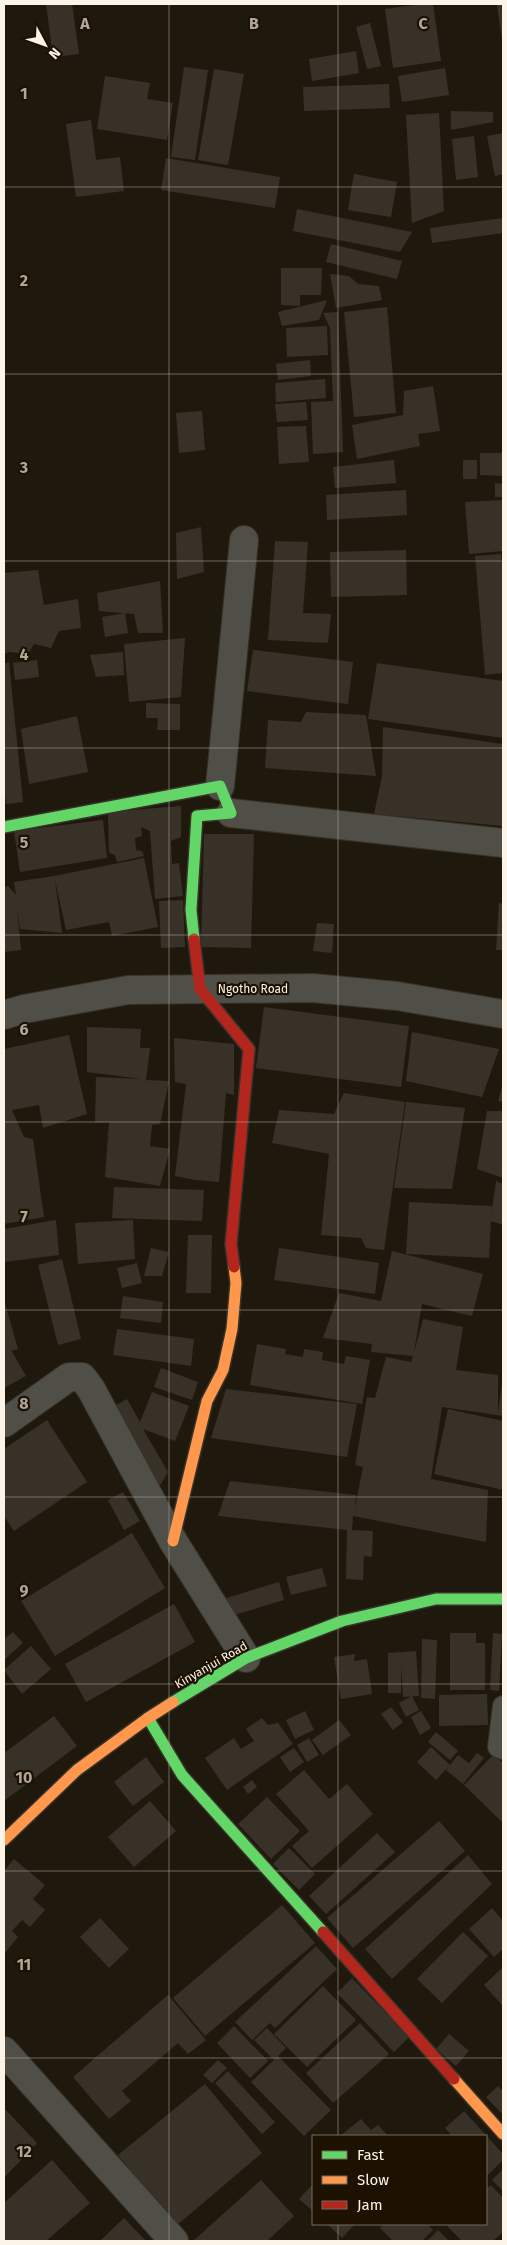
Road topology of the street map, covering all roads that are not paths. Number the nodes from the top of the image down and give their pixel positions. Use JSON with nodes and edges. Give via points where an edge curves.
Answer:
{"nodes":[{"id":1,"x":244,"y":540,"type":"dead end"},
{"id":2,"x":220,"y":786,"type":"junction"},
{"id":3,"x":231,"y":813,"type":"junction"},
{"id":4,"x":4,"y":827,"type":"edge"},
{"id":5,"x":503,"y":843,"type":"edge"},
{"id":6,"x":200,"y":989,"type":"junction"},
{"id":7,"x":503,"y":1014,"type":"edge"},
{"id":8,"x":4,"y":1015,"type":"edge"},
{"id":9,"x":4,"y":1423,"type":"edge"},
{"id":10,"x":173,"y":1541,"type":"junction"},
{"id":11,"x":503,"y":1599,"type":"edge"},
{"id":12,"x":246,"y":1658,"type":"junction"},
{"id":13,"x":503,"y":1706,"type":"edge"},
{"id":14,"x":148,"y":1718,"type":"junction"},
{"id":15,"x":503,"y":1749,"type":"edge"},
{"id":16,"x":8,"y":1827,"type":"edge"},
{"id":17,"x":4,"y":2051,"type":"edge"},
{"id":18,"x":503,"y":2134,"type":"edge"},
{"id":19,"x":174,"y":2241,"type":"edge"}],
"edges":[{"from":1,"to":2,"type":"street"},
{"from":2,"to":3,"type":"street"},
{"from":2,"to":4,"type":"street"},
{"from":3,"to":5,"type":"street"},
{"from":3,"to":6,"type":"street","via":[[197,816],[191,910]]},
{"from":6,"to":7,"type":"street","name":"Ngotho Road","via":[[313,988],[397,996]]},
{"from":6,"to":8,"type":"street","name":"Ngotho Road","via":[[128,990]]},
{"from":6,"to":10,"type":"street","via":[[249,1049],[232,1237],[236,1284],[232,1329],[222,1370],[207,1401]]},
{"from":9,"to":10,"type":"street","via":[[69,1377],[82,1377]]},
{"from":10,"to":12,"type":"street"},
{"from":11,"to":12,"type":"street","name":"Kinyanjui Road","via":[[436,1599],[342,1621]]},
{"from":12,"to":14,"type":"street","name":"Kinyanjui Road"},
{"from":13,"to":15,"type":"lane","via":[[498,1747]]},
{"from":14,"to":16,"type":"street","name":"Kinyanjui Road","via":[[77,1770]]},
{"from":14,"to":18,"type":"street","via":[[182,1775]]},
{"from":17,"to":19,"type":"street"}]}
